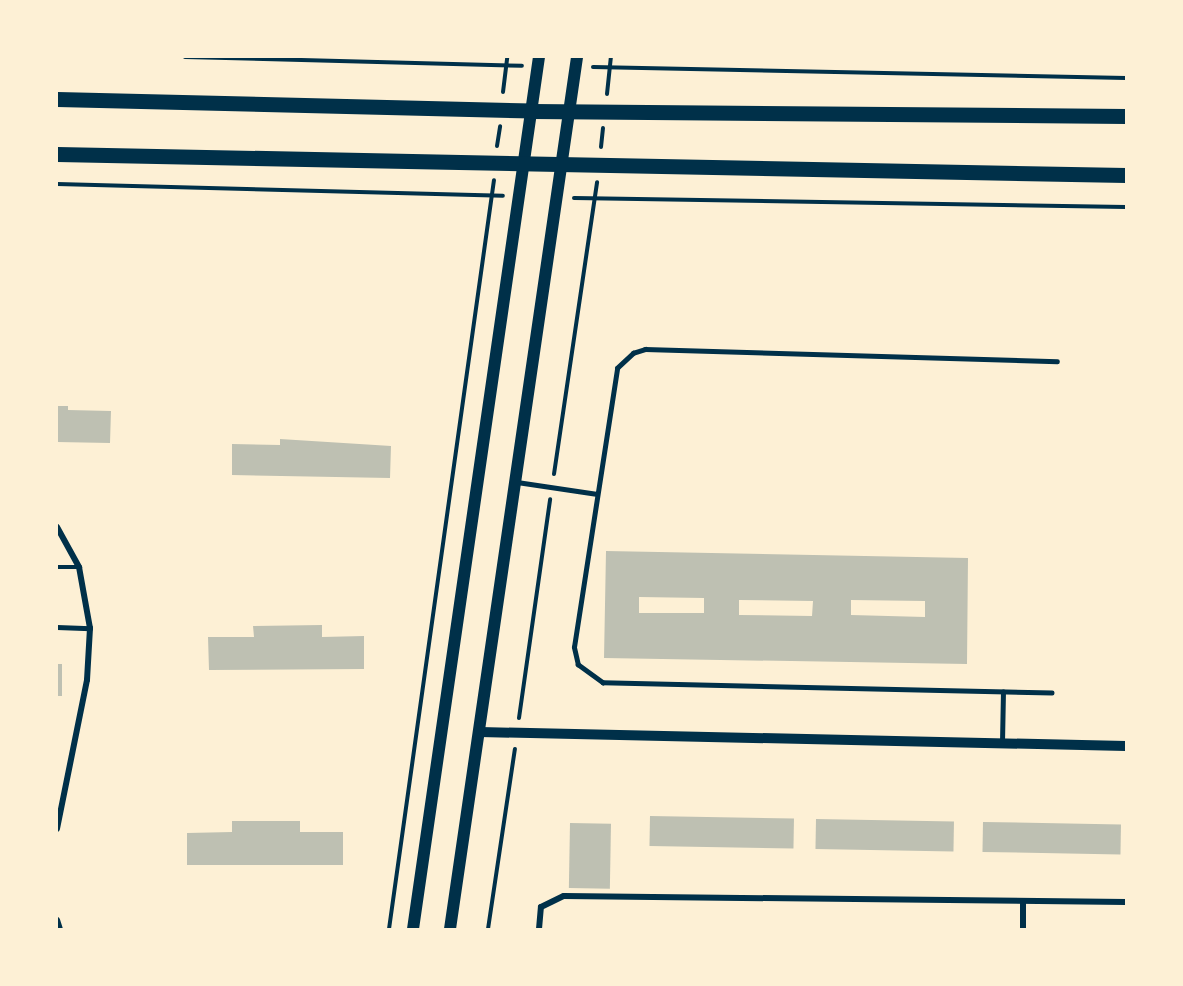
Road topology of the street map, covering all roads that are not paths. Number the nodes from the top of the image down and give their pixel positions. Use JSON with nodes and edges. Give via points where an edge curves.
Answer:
{"nodes":[{"id":1,"x":539,"y":62,"type":"edge"},
{"id":2,"x":576,"y":62,"type":"edge"},
{"id":3,"x":57,"y":99,"type":"edge"},
{"id":4,"x":532,"y":111,"type":"junction"},
{"id":5,"x":570,"y":111,"type":"junction"},
{"id":6,"x":1126,"y":116,"type":"edge"},
{"id":7,"x":57,"y":154,"type":"edge"},
{"id":8,"x":524,"y":163,"type":"junction"},
{"id":9,"x":561,"y":164,"type":"junction"},
{"id":10,"x":1126,"y":175,"type":"edge"},
{"id":11,"x":1057,"y":361,"type":"dead end"},
{"id":12,"x":514,"y":482,"type":"junction"},
{"id":13,"x":597,"y":494,"type":"junction"},
{"id":14,"x":57,"y":527,"type":"edge"},
{"id":15,"x":57,"y":567,"type":"edge"},
{"id":16,"x":79,"y":567,"type":"junction"},
{"id":17,"x":57,"y":627,"type":"edge"},
{"id":18,"x":90,"y":628,"type":"junction"},
{"id":19,"x":1003,"y":692,"type":"junction"},
{"id":20,"x":1052,"y":693,"type":"dead end"},
{"id":21,"x":480,"y":732,"type":"junction"},
{"id":22,"x":1002,"y":744,"type":"junction"},
{"id":23,"x":1126,"y":746,"type":"edge"},
{"id":24,"x":57,"y":829,"type":"edge"},
{"id":25,"x":1023,"y":900,"type":"junction"},
{"id":26,"x":1126,"y":902,"type":"edge"},
{"id":27,"x":57,"y":920,"type":"edge"},
{"id":28,"x":60,"y":929,"type":"edge"},
{"id":29,"x":413,"y":929,"type":"edge"},
{"id":30,"x":450,"y":929,"type":"edge"},
{"id":31,"x":539,"y":929,"type":"edge"},
{"id":32,"x":1023,"y":929,"type":"edge"}],
"edges":[{"from":1,"to":4,"type":"main road"},
{"from":2,"to":5,"type":"main road"},
{"from":3,"to":4,"type":"main road"},
{"from":4,"to":5,"type":"main road"},
{"from":4,"to":8,"type":"main road"},
{"from":5,"to":6,"type":"main road"},
{"from":5,"to":9,"type":"main road"},
{"from":7,"to":8,"type":"main road"},
{"from":8,"to":9,"type":"main road"},
{"from":8,"to":29,"type":"main road"},
{"from":9,"to":10,"type":"main road"},
{"from":9,"to":12,"type":"main road"},
{"from":11,"to":13,"type":"lane","via":[[645,349],[624,358],[617,368]]},
{"from":12,"to":13,"type":"lane"},
{"from":12,"to":21,"type":"main road"},
{"from":13,"to":19,"type":"lane","via":[[574,647],[578,664],[603,683]]},
{"from":14,"to":16,"type":"street"},
{"from":15,"to":16,"type":"lane"},
{"from":16,"to":18,"type":"street"},
{"from":17,"to":18,"type":"lane"},
{"from":18,"to":24,"type":"street","via":[[87,680]]},
{"from":19,"to":20,"type":"lane"},
{"from":19,"to":22,"type":"lane"},
{"from":21,"to":22,"type":"street"},
{"from":21,"to":30,"type":"main road"},
{"from":22,"to":23,"type":"street"},
{"from":25,"to":26,"type":"street"},
{"from":25,"to":31,"type":"street","via":[[564,896],[541,907]]},
{"from":25,"to":32,"type":"street"},
{"from":27,"to":28,"type":"street"}]}
